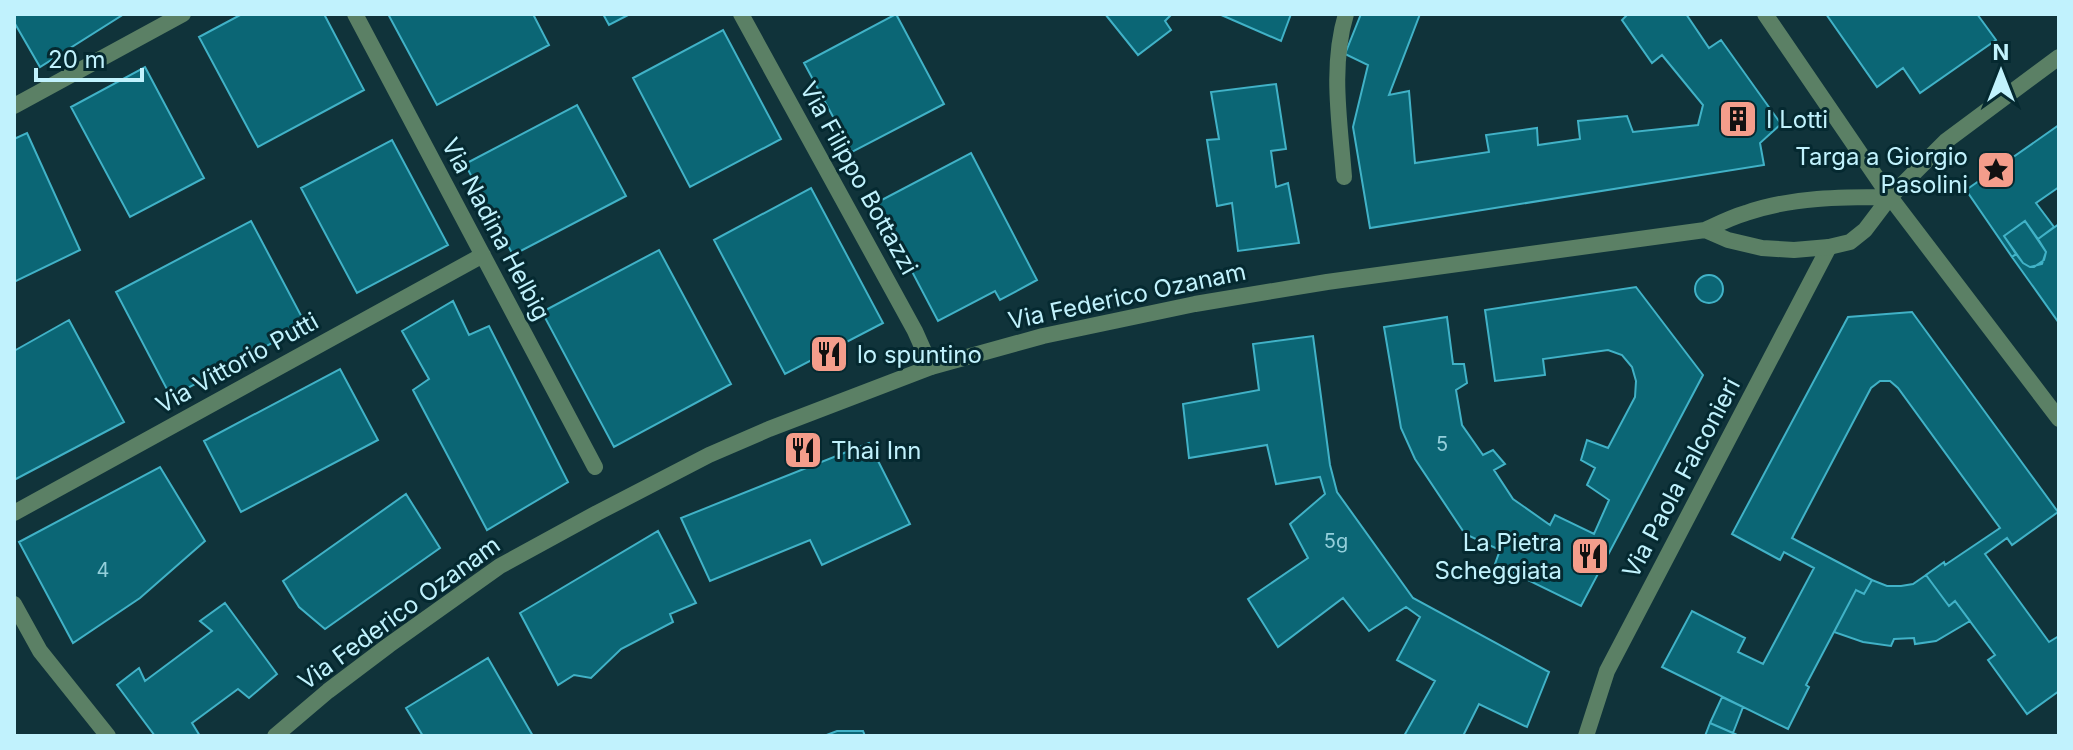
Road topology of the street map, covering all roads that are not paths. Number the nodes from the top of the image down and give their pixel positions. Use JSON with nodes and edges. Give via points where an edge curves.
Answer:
{"nodes":[{"id":1,"x":183,"y":14,"type":"edge"},
{"id":2,"x":355,"y":14,"type":"edge"},
{"id":3,"x":741,"y":14,"type":"edge"},
{"id":4,"x":1346,"y":14,"type":"edge"},
{"id":5,"x":1765,"y":14,"type":"edge"},
{"id":6,"x":2059,"y":57,"type":"edge"},
{"id":7,"x":14,"y":106,"type":"edge"},
{"id":8,"x":1344,"y":177,"type":"dead end"},
{"id":9,"x":1890,"y":197,"type":"junction"},
{"id":10,"x":1705,"y":230,"type":"junction"},
{"id":11,"x":1829,"y":247,"type":"junction"},
{"id":12,"x":483,"y":255,"type":"junction"},
{"id":13,"x":931,"y":367,"type":"junction"},
{"id":14,"x":2059,"y":419,"type":"edge"},
{"id":15,"x":595,"y":467,"type":"dead end"},
{"id":16,"x":14,"y":513,"type":"edge"},
{"id":17,"x":14,"y":604,"type":"edge"},
{"id":18,"x":108,"y":736,"type":"edge"},
{"id":19,"x":275,"y":736,"type":"edge"},
{"id":20,"x":1586,"y":736,"type":"edge"}],
"edges":[{"from":1,"to":7,"type":"street"},
{"from":2,"to":12,"type":"street","name":"Via Nadina Helbig"},
{"from":3,"to":13,"type":"street","name":"Via Filippo Bottazzi"},
{"from":4,"to":8,"type":"street","via":[[1337,75]]},
{"from":5,"to":9,"type":"street"},
{"from":6,"to":9,"type":"street","via":[[1958,131]]},
{"from":9,"to":10,"type":"street","via":[[1789,203]]},
{"from":9,"to":11,"type":"street","via":[[1858,237]]},
{"from":9,"to":14,"type":"street"},
{"from":10,"to":11,"type":"street","via":[[1762,248]]},
{"from":10,"to":13,"type":"street","name":"Via Federico Ozanam","via":[[1195,304],[1043,336]]},
{"from":11,"to":20,"type":"street","name":"Via Paola Falconieri","via":[[1607,671]]},
{"from":12,"to":15,"type":"street","name":"Via Nadina Helbig"},
{"from":12,"to":16,"type":"street","name":"Via Vittorio Putti"},
{"from":13,"to":19,"type":"street","name":"Via Federico Ozanam","via":[[709,455],[500,566]]},
{"from":17,"to":18,"type":"street","via":[[40,651]]}]}
